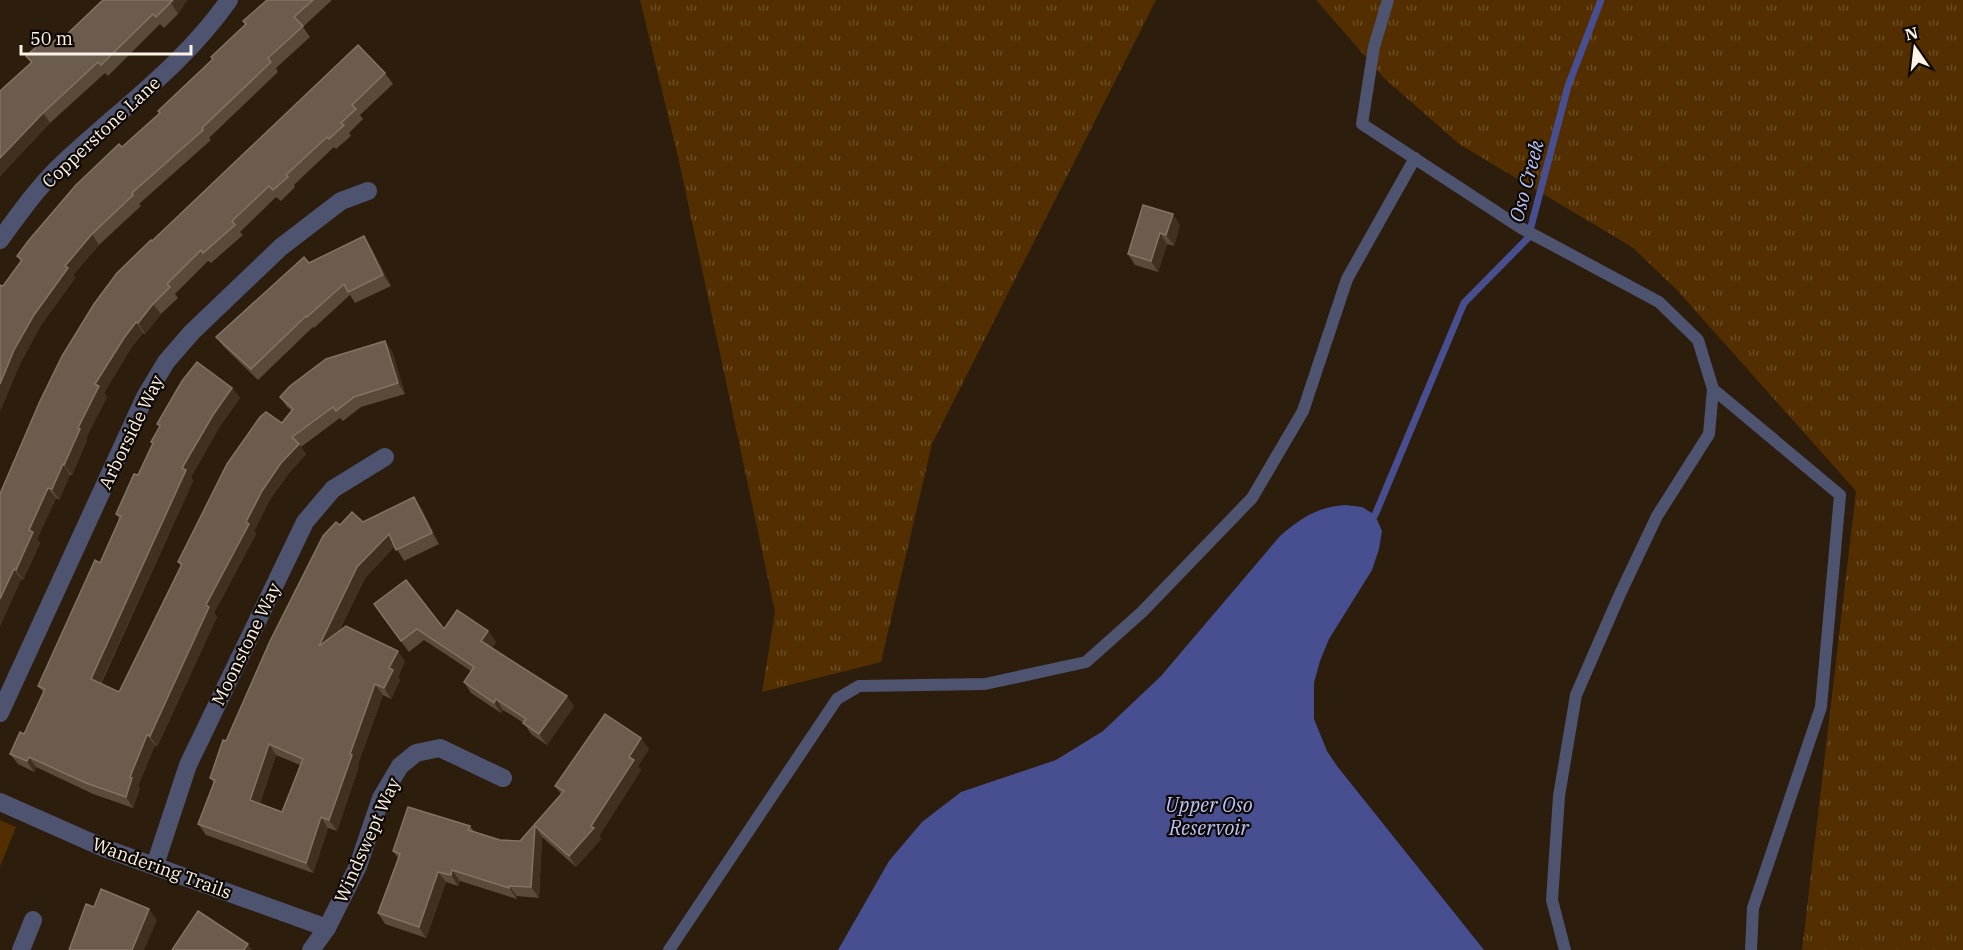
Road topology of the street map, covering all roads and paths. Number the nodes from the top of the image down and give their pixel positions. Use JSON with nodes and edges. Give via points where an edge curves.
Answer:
{"nodes":[{"id":1,"x":229,"y":0,"type":"edge"},
{"id":2,"x":1388,"y":0,"type":"edge"},
{"id":3,"x":1415,"y":158,"type":"junction"},
{"id":4,"x":368,"y":191,"type":"dead end"},
{"id":5,"x":0,"y":240,"type":"edge"},
{"id":6,"x":1713,"y":389,"type":"junction"},
{"id":7,"x":385,"y":457,"type":"dead end"},
{"id":8,"x":0,"y":713,"type":"edge"},
{"id":9,"x":503,"y":778,"type":"dead end"},
{"id":10,"x":0,"y":802,"type":"edge"},
{"id":11,"x":155,"y":866,"type":"junction"},
{"id":12,"x":33,"y":920,"type":"dead end"},
{"id":13,"x":327,"y":928,"type":"junction"},
{"id":14,"x":21,"y":950,"type":"edge"},
{"id":15,"x":311,"y":950,"type":"edge"},
{"id":16,"x":669,"y":950,"type":"edge"},
{"id":17,"x":1565,"y":950,"type":"edge"},
{"id":18,"x":1751,"y":950,"type":"edge"}],
"edges":[{"from":1,"to":5,"type":"street","name":"Copperstone Lane","via":[[176,62],[59,166]]},
{"from":2,"to":3,"type":"lane","via":[[1374,47],[1362,124]]},
{"from":3,"to":6,"type":"lane","via":[[1521,228],[1659,302],[1698,340]]},
{"from":3,"to":16,"type":"lane","via":[[1347,279],[1303,411],[1252,498],[1142,612],[1086,662],[985,684],[859,686],[837,699]]},
{"from":4,"to":8,"type":"street","name":"Arborside Way","via":[[341,201],[281,247],[166,362],[145,397]]},
{"from":6,"to":17,"type":"lane","via":[[1709,434],[1657,516],[1576,695],[1559,796],[1552,900]]},
{"from":6,"to":18,"type":"lane","via":[[1840,495],[1821,707],[1753,909]]},
{"from":7,"to":11,"type":"street","name":"Moonstone Way","via":[[333,489],[305,522],[188,765]]},
{"from":9,"to":13,"type":"street","name":"Windswept Way","via":[[440,748],[416,753],[400,766],[381,798],[358,866]]},
{"from":10,"to":11,"type":"street","name":"Wandering Trails"},
{"from":11,"to":13,"type":"street","name":"Wandering Trails"},
{"from":12,"to":14,"type":"street"},
{"from":13,"to":15,"type":"street","name":"Windswept Way"}]}
